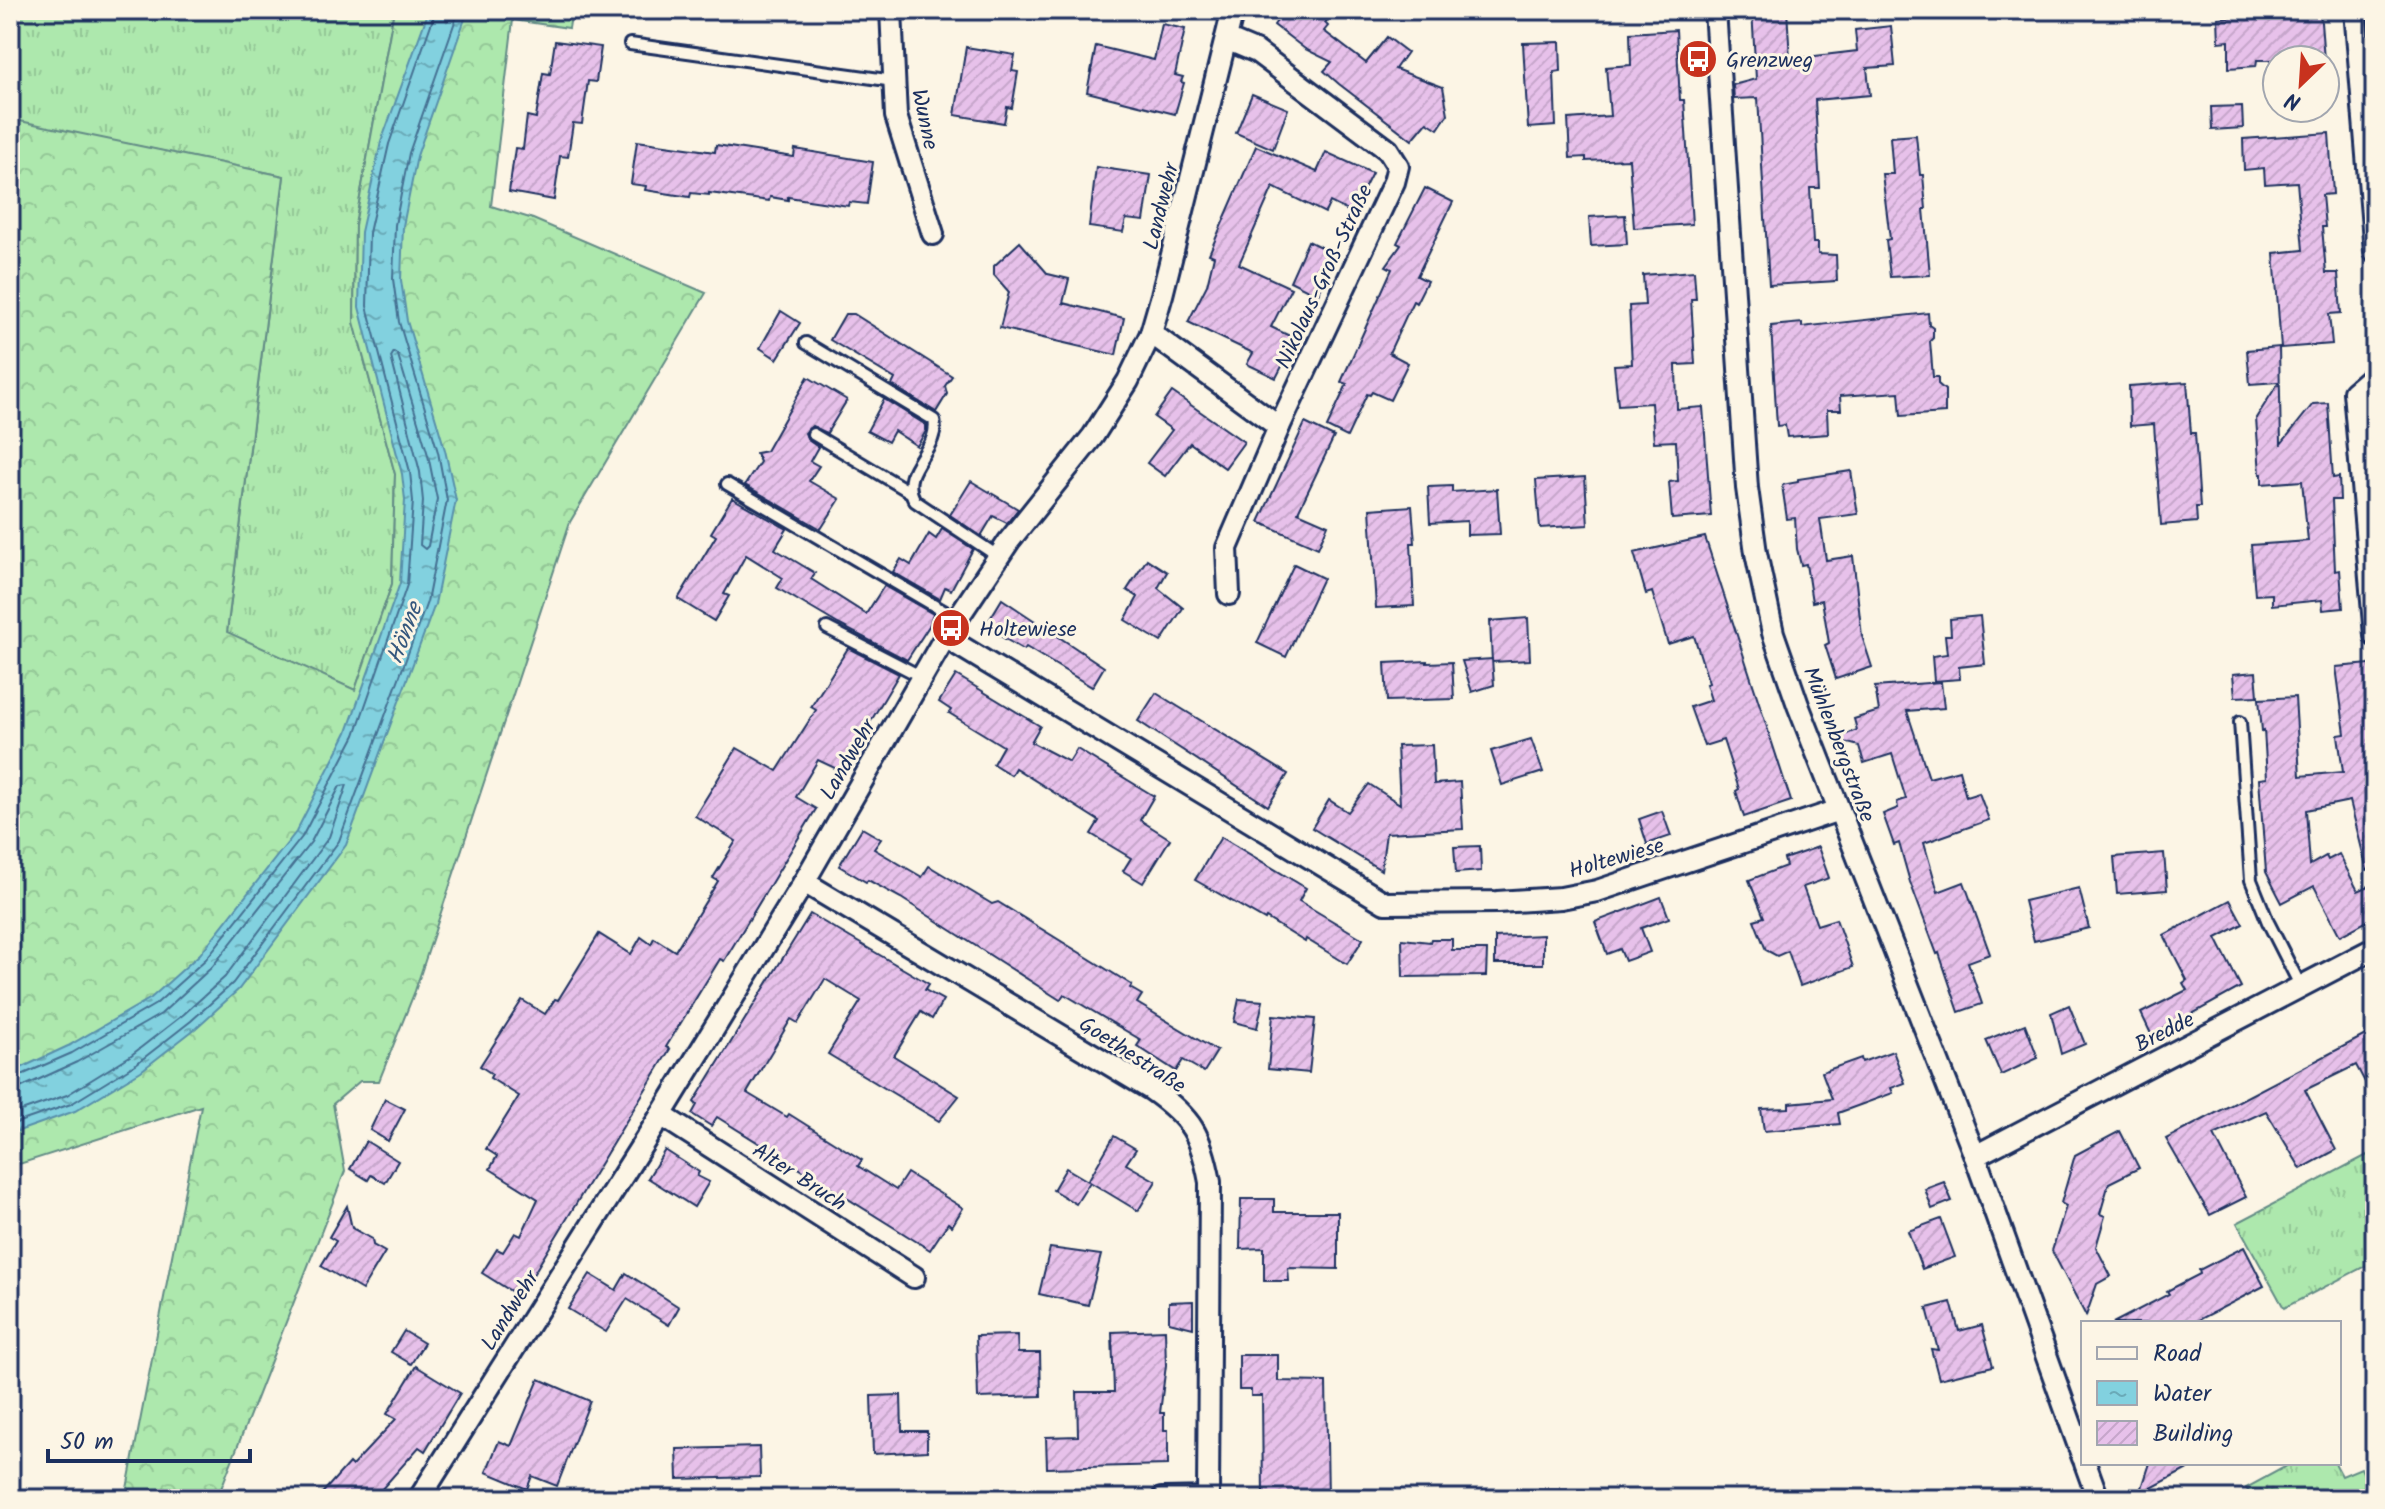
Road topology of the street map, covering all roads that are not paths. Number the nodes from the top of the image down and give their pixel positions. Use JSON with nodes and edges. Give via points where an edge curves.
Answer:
{"nodes":[{"id":1,"x":891,"y":10,"type":"edge"},
{"id":2,"x":1233,"y":10,"type":"edge"},
{"id":3,"x":1715,"y":10,"type":"edge"},
{"id":4,"x":2355,"y":10,"type":"edge"},
{"id":5,"x":1226,"y":39,"type":"junction"},
{"id":6,"x":630,"y":44,"type":"dead end"},
{"id":7,"x":894,"y":81,"type":"junction"},
{"id":8,"x":933,"y":234,"type":"dead end"},
{"id":9,"x":2375,"y":252,"type":"edge"},
{"id":10,"x":1151,"y":333,"type":"junction"},
{"id":11,"x":806,"y":343,"type":"dead end"},
{"id":12,"x":2375,"y":374,"type":"edge"},
{"id":13,"x":1279,"y":427,"type":"junction"},
{"id":14,"x":813,"y":434,"type":"dead end"},
{"id":15,"x":727,"y":484,"type":"dead end"},
{"id":16,"x":910,"y":492,"type":"junction"},
{"id":17,"x":999,"y":557,"type":"junction"},
{"id":18,"x":1229,"y":594,"type":"dead end"},
{"id":19,"x":957,"y":619,"type":"junction"},
{"id":20,"x":827,"y":628,"type":"dead end"},
{"id":21,"x":2375,"y":636,"type":"edge"},
{"id":22,"x":945,"y":637,"type":"junction"},
{"id":23,"x":922,"y":677,"type":"junction"},
{"id":24,"x":2240,"y":722,"type":"dead end"},
{"id":25,"x":1839,"y":810,"type":"junction"},
{"id":26,"x":804,"y":882,"type":"junction"},
{"id":27,"x":2375,"y":948,"type":"edge"},
{"id":28,"x":2301,"y":987,"type":"junction"},
{"id":29,"x":661,"y":1115,"type":"junction"},
{"id":30,"x":1975,"y":1156,"type":"junction"},
{"id":31,"x":914,"y":1277,"type":"dead end"},
{"id":32,"x":2081,"y":1452,"type":"edge"},
{"id":33,"x":2086,"y":1465,"type":"edge"},
{"id":34,"x":1208,"y":1498,"type":"edge"},
{"id":35,"x":419,"y":1499,"type":"edge"},
{"id":36,"x":1162,"y":1499,"type":"edge"},
{"id":37,"x":2098,"y":1499,"type":"edge"}],
"edges":[{"from":1,"to":7,"type":"street","name":"Wunne"},
{"from":2,"to":5,"type":"street","name":"Landwehr"},
{"from":3,"to":25,"type":"street","name":"Mühlenbergstraße","via":[[1743,450],[1756,553],[1773,633]]},
{"from":4,"to":9,"type":"street"},
{"from":5,"to":10,"type":"street","name":"Landwehr"},
{"from":5,"to":13,"type":"street","name":"Nikolaus-Groß-Straße","via":[[1257,52],[1388,150],[1398,166]]},
{"from":6,"to":7,"type":"lane"},
{"from":7,"to":8,"type":"street","name":"Wunne","via":[[896,116]]},
{"from":10,"to":13,"type":"street"},
{"from":10,"to":17,"type":"street","name":"Landwehr","via":[[1093,436]]},
{"from":11,"to":16,"type":"lane","via":[[934,420],[935,431],[910,479]]},
{"from":12,"to":21,"type":"street","via":[[2354,392]]},
{"from":13,"to":18,"type":"street","name":"Nikolaus-Groß-Straße","via":[[1227,548]]},
{"from":14,"to":16,"type":"lane"},
{"from":15,"to":19,"type":"lane"},
{"from":16,"to":17,"type":"lane","via":[[915,501]]},
{"from":17,"to":19,"type":"street","name":"Landwehr"},
{"from":19,"to":22,"type":"street","name":"Landwehr"},
{"from":20,"to":23,"type":"lane"},
{"from":22,"to":23,"type":"street","name":"Landwehr"},
{"from":22,"to":25,"type":"street","name":"Holtewiese","via":[[1385,903],[1497,902],[1597,891]]},
{"from":23,"to":26,"type":"street","name":"Landwehr"},
{"from":24,"to":28,"type":"lane","via":[[2251,880]]},
{"from":25,"to":30,"type":"street","name":"Mühlenbergstraße"},
{"from":26,"to":29,"type":"street","name":"Landwehr"},
{"from":26,"to":34,"type":"street","name":"Goethestraße","via":[[1152,1090],[1192,1126],[1204,1149],[1210,1182]]},
{"from":27,"to":28,"type":"street","name":"Bredde"},
{"from":28,"to":30,"type":"street","name":"Bredde"},
{"from":29,"to":31,"type":"street","name":"Alter Bruch"},
{"from":29,"to":35,"type":"street","name":"Landwehr"},
{"from":30,"to":32,"type":"street","name":"Mühlenbergstraße"},
{"from":33,"to":37,"type":"street","name":"Mühlenbergstraße"},
{"from":34,"to":36,"type":"street"}]}
